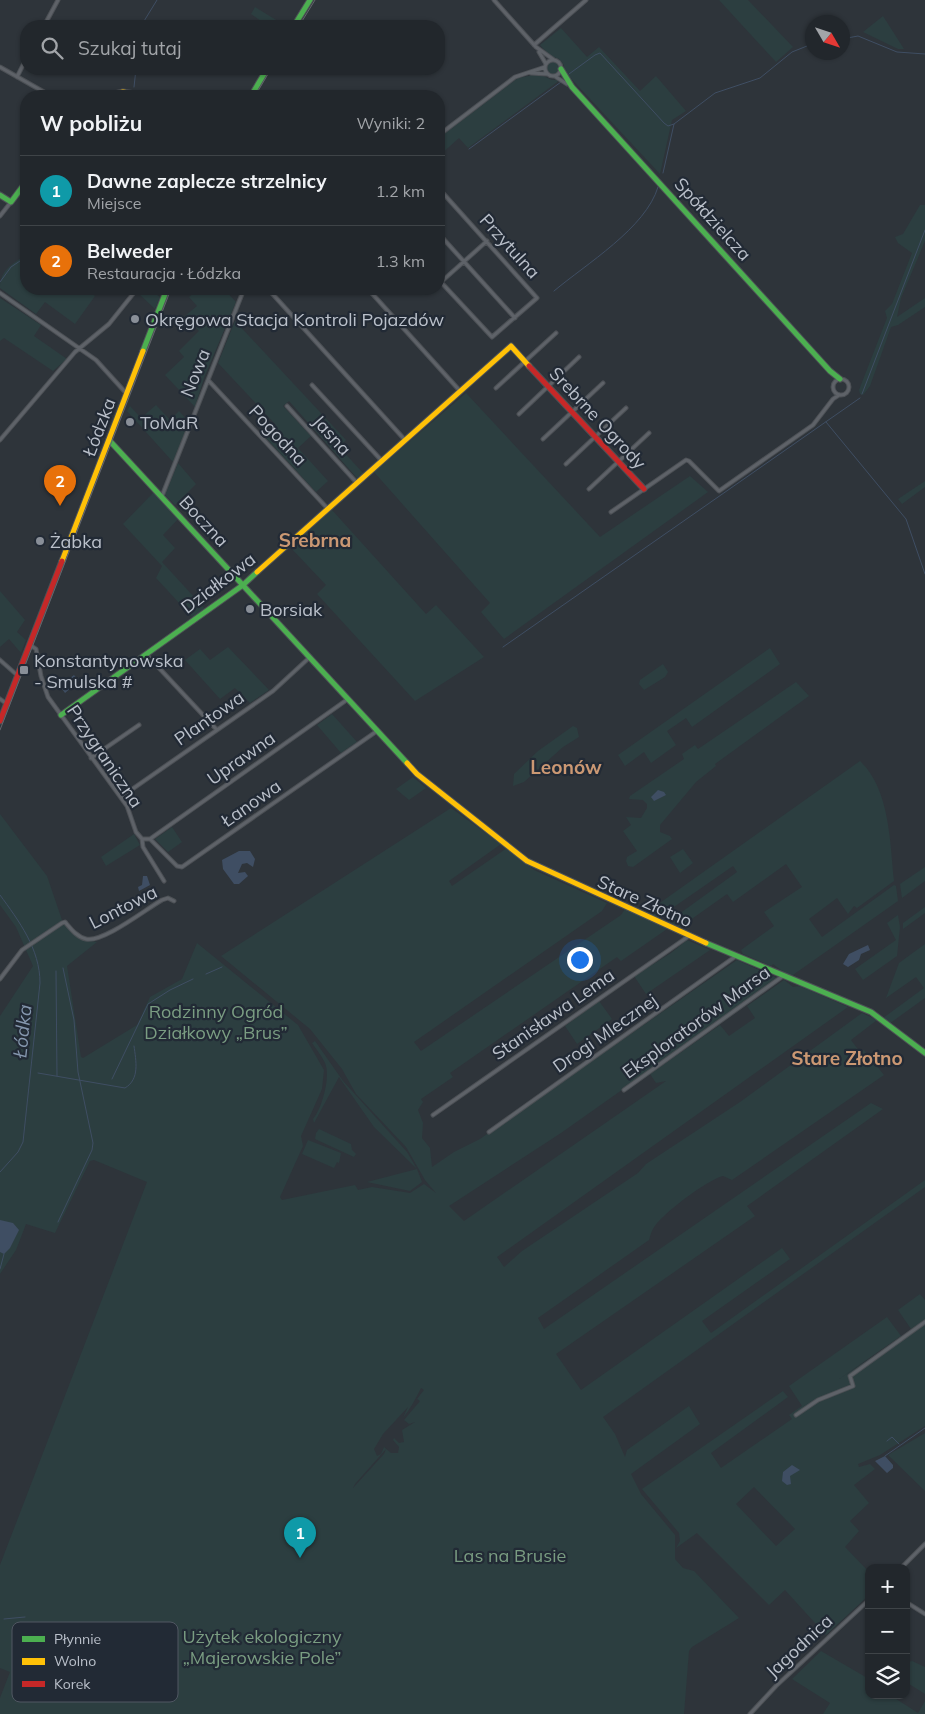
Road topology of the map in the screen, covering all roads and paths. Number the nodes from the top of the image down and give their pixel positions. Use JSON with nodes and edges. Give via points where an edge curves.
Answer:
{"nodes":[{"id":1,"x":58,"y":0,"type":"edge"},
{"id":2,"x":310,"y":0,"type":"edge"},
{"id":3,"x":494,"y":0,"type":"edge"},
{"id":4,"x":586,"y":0,"type":"edge"},
{"id":5,"x":47,"y":20,"type":"edge"},
{"id":6,"x":298,"y":20,"type":"edge"},
{"id":7,"x":535,"y":46,"type":"junction"},
{"id":8,"x":543,"y":58,"type":"junction"},
{"id":9,"x":554,"y":60,"type":"junction"},
{"id":10,"x":545,"y":66,"type":"junction"},
{"id":11,"x":0,"y":67,"type":"edge"},
{"id":12,"x":539,"y":69,"type":"junction"},
{"id":13,"x":561,"y":69,"type":"junction"},
{"id":14,"x":20,"y":71,"type":"edge"},
{"id":15,"x":525,"y":73,"type":"junction"},
{"id":16,"x":548,"y":74,"type":"junction"},
{"id":17,"x":264,"y":75,"type":"edge"},
{"id":18,"x":553,"y":76,"type":"junction"},
{"id":19,"x":17,"y":77,"type":"junction"},
{"id":20,"x":572,"y":87,"type":"junction"},
{"id":21,"x":40,"y":90,"type":"edge"},
{"id":22,"x":255,"y":90,"type":"edge"},
{"id":23,"x":445,"y":130,"type":"edge"},
{"id":24,"x":20,"y":190,"type":"edge"},
{"id":25,"x":0,"y":195,"type":"edge"},
{"id":26,"x":445,"y":198,"type":"edge"},
{"id":27,"x":11,"y":202,"type":"junction"},
{"id":28,"x":0,"y":216,"type":"edge"},
{"id":29,"x":486,"y":240,"type":"junction"},
{"id":30,"x":445,"y":241,"type":"edge"},
{"id":31,"x":464,"y":262,"type":"junction"},
{"id":32,"x":445,"y":277,"type":"edge"},
{"id":33,"x":445,"y":286,"type":"edge"},
{"id":34,"x":0,"y":293,"type":"edge"},
{"id":35,"x":132,"y":295,"type":"edge"},
{"id":36,"x":165,"y":295,"type":"edge"},
{"id":37,"x":242,"y":295,"type":"edge"},
{"id":38,"x":273,"y":295,"type":"edge"},
{"id":39,"x":373,"y":295,"type":"edge"},
{"id":40,"x":515,"y":318,"type":"junction"},
{"id":41,"x":556,"y":333,"type":"dead end"},
{"id":42,"x":79,"y":348,"type":"junction"},
{"id":43,"x":579,"y":357,"type":"dead end"},
{"id":44,"x":526,"y":361,"type":"junction"},
{"id":45,"x":830,"y":371,"type":"junction"},
{"id":46,"x":840,"y":379,"type":"junction"},
{"id":47,"x":208,"y":380,"type":"junction"},
{"id":48,"x":834,"y":382,"type":"junction"},
{"id":49,"x":602,"y":383,"type":"dead end"},
{"id":50,"x":312,"y":385,"type":"dead end"},
{"id":51,"x":549,"y":385,"type":"junction"},
{"id":52,"x":496,"y":388,"type":"dead end"},
{"id":53,"x":460,"y":390,"type":"junction"},
{"id":54,"x":834,"y":391,"type":"junction"},
{"id":55,"x":127,"y":393,"type":"junction"},
{"id":56,"x":839,"y":394,"type":"junction"},
{"id":57,"x":833,"y":399,"type":"junction"},
{"id":58,"x":287,"y":406,"type":"dead end"},
{"id":59,"x":626,"y":408,"type":"dead end"},
{"id":60,"x":573,"y":411,"type":"junction"},
{"id":61,"x":519,"y":414,"type":"dead end"},
{"id":62,"x":649,"y":433,"type":"dead end"},
{"id":63,"x":595,"y":436,"type":"junction"},
{"id":64,"x":543,"y":439,"type":"dead end"},
{"id":65,"x":0,"y":440,"type":"edge"},
{"id":66,"x":109,"y":440,"type":"junction"},
{"id":67,"x":405,"y":440,"type":"junction"},
{"id":68,"x":383,"y":462,"type":"junction"},
{"id":69,"x":619,"y":462,"type":"junction"},
{"id":70,"x":566,"y":464,"type":"dead end"},
{"id":71,"x":357,"y":483,"type":"junction"},
{"id":72,"x":589,"y":489,"type":"dead end"},
{"id":73,"x":644,"y":489,"type":"junction"},
{"id":74,"x":162,"y":496,"type":"junction"},
{"id":75,"x":328,"y":509,"type":"junction"},
{"id":76,"x":611,"y":512,"type":"dead end"},
{"id":77,"x":243,"y":585,"type":"junction"},
{"id":78,"x":29,"y":644,"type":"junction"},
{"id":79,"x":146,"y":654,"type":"junction"},
{"id":80,"x":310,"y":657,"type":"junction"},
{"id":81,"x":0,"y":660,"type":"edge"},
{"id":82,"x":17,"y":675,"type":"junction"},
{"id":83,"x":0,"y":699,"type":"edge"},
{"id":84,"x":348,"y":699,"type":"junction"},
{"id":85,"x":7,"y":704,"type":"junction"},
{"id":86,"x":61,"y":715,"type":"junction"},
{"id":87,"x":0,"y":721,"type":"edge"},
{"id":88,"x":138,"y":725,"type":"dead end"},
{"id":89,"x":217,"y":730,"type":"junction"},
{"id":90,"x":378,"y":732,"type":"junction"},
{"id":91,"x":92,"y":758,"type":"junction"},
{"id":92,"x":121,"y":798,"type":"junction"},
{"id":93,"x":142,"y":839,"type":"junction"},
{"id":94,"x":150,"y":839,"type":"junction"},
{"id":95,"x":164,"y":881,"type":"dead end"},
{"id":96,"x":174,"y":901,"type":"dead end"},
{"id":97,"x":689,"y":936,"type":"junction"},
{"id":98,"x":736,"y":956,"type":"junction"},
{"id":99,"x":783,"y":976,"type":"junction"},
{"id":100,"x":0,"y":979,"type":"edge"},
{"id":101,"x":925,"y":1053,"type":"edge"},
{"id":102,"x":624,"y":1090,"type":"dead end"},
{"id":103,"x":433,"y":1115,"type":"dead end"},
{"id":104,"x":489,"y":1132,"type":"dead end"},
{"id":105,"x":925,"y":1322,"type":"edge"},
{"id":106,"x":796,"y":1415,"type":"dead end"},
{"id":107,"x":925,"y":1544,"type":"edge"},
{"id":108,"x":905,"y":1564,"type":"edge"},
{"id":109,"x":865,"y":1604,"type":"edge"},
{"id":110,"x":910,"y":1605,"type":"edge"},
{"id":111,"x":925,"y":1614,"type":"edge"},
{"id":112,"x":750,"y":1714,"type":"edge"}],
"edges":[{"from":1,"to":5,"type":"street"},
{"from":2,"to":6,"type":"street"},
{"from":3,"to":7,"type":"street"},
{"from":4,"to":7,"type":"street"},
{"from":7,"to":8,"type":"street"},
{"from":7,"to":9,"type":"street"},
{"from":8,"to":10,"type":"street"},
{"from":8,"to":12,"type":"street"},
{"from":9,"to":10,"type":"street"},
{"from":9,"to":13,"type":"street"},
{"from":10,"to":12,"type":"street"},
{"from":10,"to":16,"type":"street"},
{"from":11,"to":19,"type":"street"},
{"from":12,"to":15,"type":"street"},
{"from":13,"to":18,"type":"street"},
{"from":13,"to":20,"type":"street","name":"Spółdzielcza"},
{"from":14,"to":19,"type":"street"},
{"from":15,"to":16,"type":"street"},
{"from":15,"to":23,"type":"street","via":[[512,79]]},
{"from":16,"to":18,"type":"street"},
{"from":17,"to":22,"type":"street"},
{"from":18,"to":20,"type":"street"},
{"from":19,"to":21,"type":"street"},
{"from":20,"to":45,"type":"street","name":"Spółdzielcza"},
{"from":24,"to":27,"type":"street"},
{"from":25,"to":27,"type":"street"},
{"from":26,"to":29,"type":"street","name":"Przytulna"},
{"from":27,"to":28,"type":"street"},
{"from":29,"to":31,"type":"street"},
{"from":29,"to":40,"type":"street","name":"Przytulna","via":[[537,296]]},
{"from":30,"to":31,"type":"street"},
{"from":31,"to":32,"type":"street"},
{"from":31,"to":40,"type":"street"},
{"from":33,"to":40,"type":"street","name":"Przytulna","via":[[493,337]]},
{"from":34,"to":42,"type":"street"},
{"from":35,"to":42,"type":"street","via":[[116,316]]},
{"from":36,"to":55,"type":"street","name":"Łódzka"},
{"from":37,"to":47,"type":"street","name":"Nowa"},
{"from":38,"to":67,"type":"street"},
{"from":39,"to":53,"type":"street"},
{"from":41,"to":44,"type":"street"},
{"from":42,"to":55,"type":"street","via":[[98,362]]},
{"from":42,"to":65,"type":"street"},
{"from":43,"to":51,"type":"street"},
{"from":44,"to":51,"type":"street","name":"Srebrne Ogrody"},
{"from":44,"to":52,"type":"street"},
{"from":44,"to":53,"type":"street","name":"Srebrne Ogrody","via":[[511,346],[465,389]]},
{"from":45,"to":46,"type":"street","name":"Spółdzielcza"},
{"from":45,"to":48,"type":"street"},
{"from":46,"to":48,"type":"street"},
{"from":46,"to":56,"type":"street","via":[[849,386],[846,393]]},
{"from":47,"to":74,"type":"street","name":"Nowa"},
{"from":47,"to":75,"type":"street","name":"Pogodna"},
{"from":48,"to":54,"type":"street"},
{"from":49,"to":60,"type":"street"},
{"from":50,"to":68,"type":"street"},
{"from":51,"to":60,"type":"street","name":"Srebrne Ogrody"},
{"from":51,"to":61,"type":"street"},
{"from":53,"to":67,"type":"street","name":"Działkowa"},
{"from":54,"to":56,"type":"street"},
{"from":54,"to":57,"type":"street"},
{"from":55,"to":66,"type":"street","name":"Łódzka"},
{"from":56,"to":57,"type":"street"},
{"from":57,"to":73,"type":"street","name":"Srebrne Ogrody","via":[[813,425],[719,491],[687,460]]},
{"from":58,"to":71,"type":"street","name":"Jasna"},
{"from":59,"to":63,"type":"street"},
{"from":60,"to":63,"type":"street","name":"Srebrne Ogrody"},
{"from":60,"to":64,"type":"street"},
{"from":62,"to":69,"type":"street"},
{"from":63,"to":69,"type":"street","name":"Srebrne Ogrody"},
{"from":63,"to":70,"type":"street"},
{"from":66,"to":74,"type":"street","name":"Boczna"},
{"from":66,"to":78,"type":"street","name":"Łódzka"},
{"from":67,"to":68,"type":"street","name":"Działkowa"},
{"from":68,"to":71,"type":"street","name":"Działkowa"},
{"from":69,"to":72,"type":"street"},
{"from":69,"to":73,"type":"street","name":"Srebrne Ogrody"},
{"from":71,"to":75,"type":"street","name":"Działkowa"},
{"from":73,"to":76,"type":"street"},
{"from":74,"to":77,"type":"street","name":"Boczna"},
{"from":75,"to":77,"type":"street","name":"Działkowa"},
{"from":77,"to":79,"type":"street","name":"Działkowa"},
{"from":77,"to":80,"type":"street","name":"Boczna"},
{"from":78,"to":82,"type":"street","name":"Łódzka"},
{"from":78,"to":86,"type":"street","name":"Przygraniczna","via":[[36,649],[44,689]]},
{"from":79,"to":86,"type":"street","name":"Działkowa"},
{"from":79,"to":89,"type":"street"},
{"from":80,"to":84,"type":"street","name":"Boczna"},
{"from":80,"to":89,"type":"street","name":"Plantowa","via":[[272,691]]},
{"from":81,"to":82,"type":"street"},
{"from":82,"to":85,"type":"street","name":"Łódzka"},
{"from":83,"to":85,"type":"street"},
{"from":84,"to":90,"type":"street","name":"Boczna"},
{"from":84,"to":94,"type":"street","name":"Uprawna"},
{"from":85,"to":87,"type":"street","name":"Łódzka"},
{"from":86,"to":91,"type":"street","name":"Przygraniczna"},
{"from":88,"to":91,"type":"street"},
{"from":89,"to":92,"type":"street","name":"Plantowa"},
{"from":90,"to":94,"type":"street","name":"Łanowa","via":[[182,867],[177,866]]},
{"from":90,"to":97,"type":"street","name":"Stare Złotno","via":[[426,783],[526,861]]},
{"from":91,"to":92,"type":"street","name":"Przygraniczna"},
{"from":92,"to":93,"type":"street","name":"Przygraniczna"},
{"from":93,"to":94,"type":"street"},
{"from":93,"to":95,"type":"street","name":"Przygraniczna","via":[[143,847]]},
{"from":96,"to":100,"type":"street","name":"Lontowa","via":[[162,900],[98,938],[80,936],[64,922],[26,946]]},
{"from":97,"to":98,"type":"street","name":"Stare Złotno"},
{"from":97,"to":103,"type":"street","name":"Stanisława Lema"},
{"from":98,"to":99,"type":"street","name":"Stare Złotno"},
{"from":98,"to":104,"type":"street","name":"Drogi Mlecznej"},
{"from":99,"to":101,"type":"street","name":"Stare Złotno","via":[[871,1012]]},
{"from":99,"to":102,"type":"street","name":"Eksploratorów Marsa"},
{"from":105,"to":106,"type":"street","via":[[850,1376],[853,1386],[818,1400]]},
{"from":107,"to":108,"type":"street"},
{"from":109,"to":112,"type":"street","name":"Jagodnica"},
{"from":110,"to":111,"type":"street"}]}
